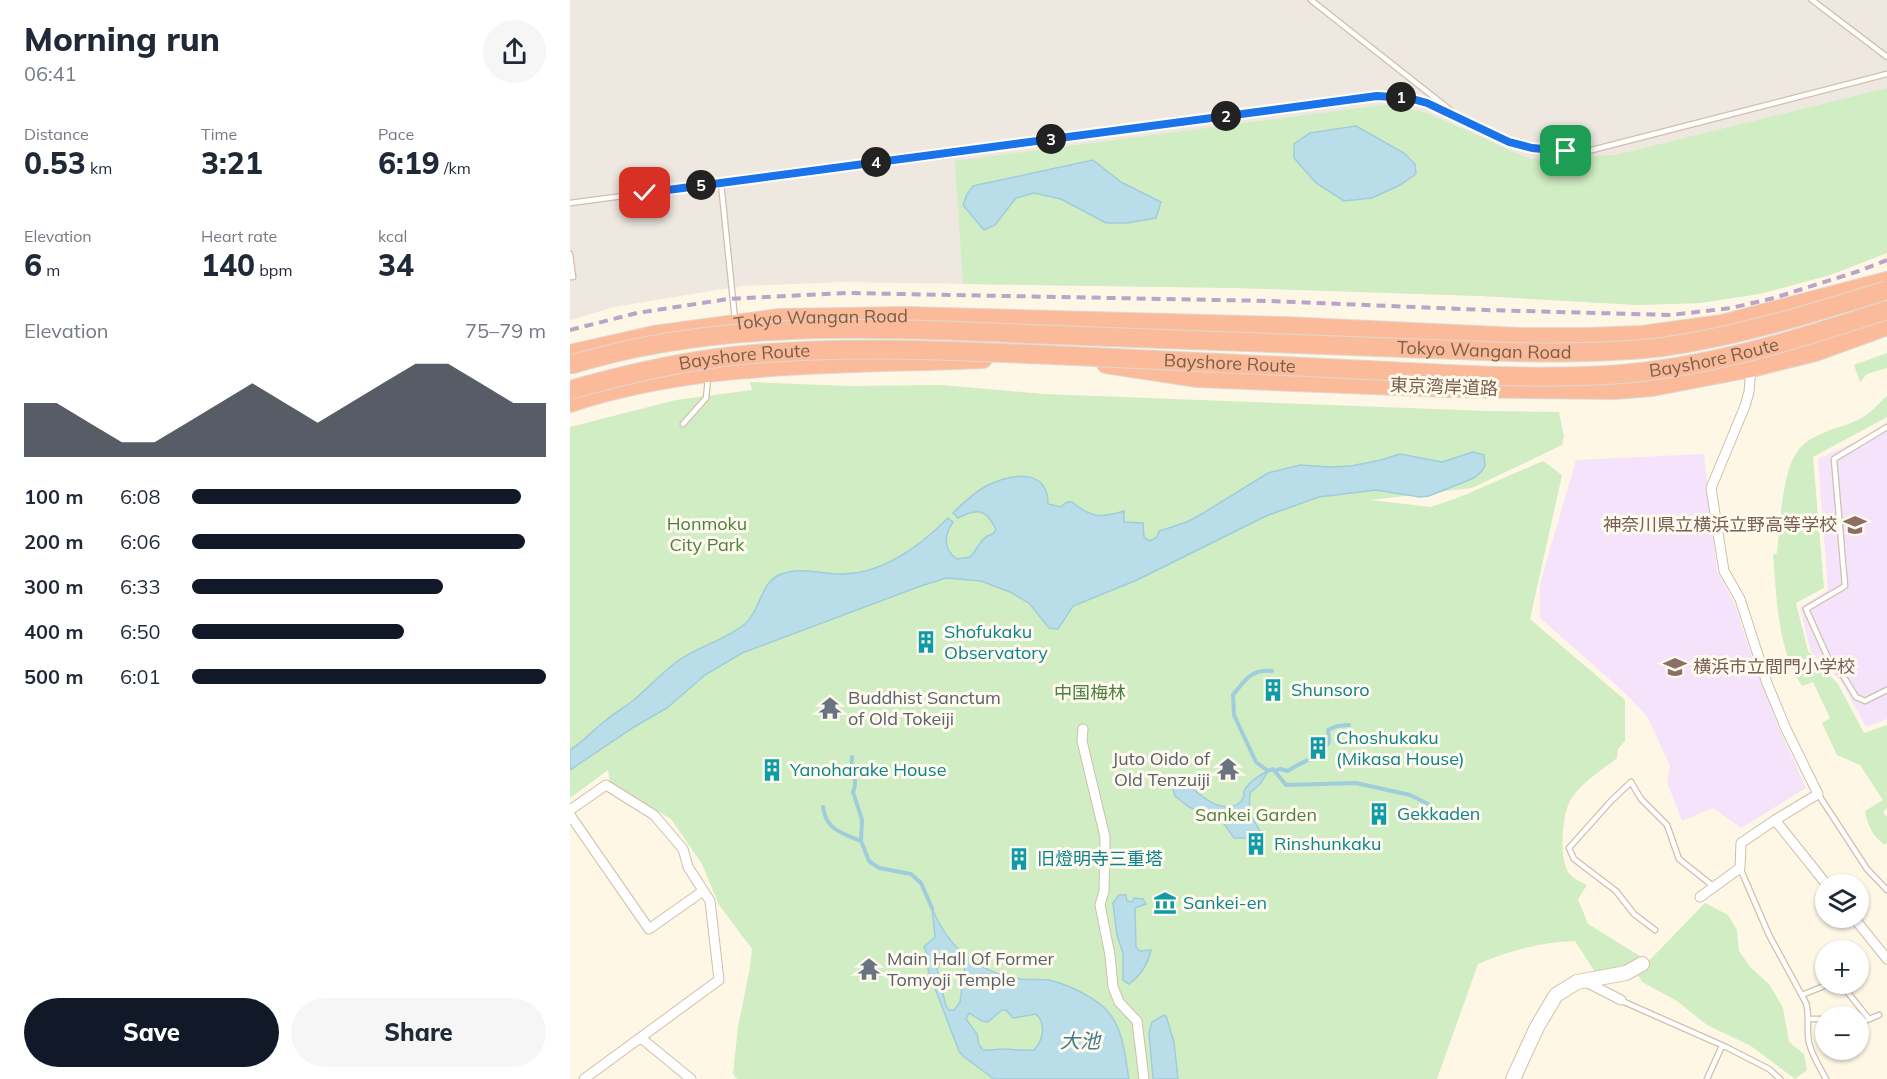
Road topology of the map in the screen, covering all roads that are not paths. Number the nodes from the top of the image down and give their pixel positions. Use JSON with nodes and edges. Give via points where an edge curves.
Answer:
{"nodes":[{"id":1,"x":1311,"y":0,"type":"edge"},
{"id":2,"x":1812,"y":0,"type":"edge"},
{"id":3,"x":1887,"y":57,"type":"edge"},
{"id":4,"x":1887,"y":74,"type":"edge"},
{"id":5,"x":1456,"y":115,"type":"junction"},
{"id":6,"x":721,"y":183,"type":"junction"},
{"id":7,"x":570,"y":203,"type":"edge"},
{"id":8,"x":570,"y":254,"type":"edge"},
{"id":9,"x":570,"y":277,"type":"edge"},
{"id":10,"x":1887,"y":281,"type":"edge"},
{"id":11,"x":1887,"y":291,"type":"edge"},
{"id":12,"x":1887,"y":308,"type":"edge"},
{"id":13,"x":1747,"y":318,"type":"junction"},
{"id":14,"x":1075,"y":320,"type":"junction"},
{"id":15,"x":1887,"y":326,"type":"edge"},
{"id":16,"x":736,"y":333,"type":"junction"},
{"id":17,"x":888,"y":350,"type":"junction"},
{"id":18,"x":570,"y":354,"type":"edge"},
{"id":19,"x":1071,"y":359,"type":"junction"},
{"id":20,"x":570,"y":364,"type":"edge"},
{"id":21,"x":1751,"y":369,"type":"junction"},
{"id":22,"x":708,"y":373,"type":"junction"},
{"id":23,"x":570,"y":390,"type":"edge"},
{"id":24,"x":570,"y":399,"type":"edge"},
{"id":25,"x":570,"y":403,"type":"edge"},
{"id":26,"x":683,"y":424,"type":"dead end"},
{"id":27,"x":1887,"y":427,"type":"edge"},
{"id":28,"x":1887,"y":690,"type":"edge"},
{"id":29,"x":1083,"y":729,"type":"dead end"},
{"id":30,"x":1818,"y":794,"type":"junction"},
{"id":31,"x":570,"y":810,"type":"edge"},
{"id":32,"x":570,"y":815,"type":"edge"},
{"id":33,"x":1775,"y":820,"type":"junction"},
{"id":34,"x":1740,"y":868,"type":"junction"},
{"id":35,"x":1818,"y":874,"type":"edge"},
{"id":36,"x":1713,"y":886,"type":"junction"},
{"id":37,"x":1887,"y":890,"type":"edge"},
{"id":38,"x":703,"y":891,"type":"junction"},
{"id":39,"x":1700,"y":897,"type":"dead end"},
{"id":40,"x":1862,"y":928,"type":"edge"},
{"id":41,"x":1655,"y":930,"type":"dead end"},
{"id":42,"x":1887,"y":959,"type":"edge"},
{"id":43,"x":1642,"y":964,"type":"dead end"},
{"id":44,"x":1584,"y":981,"type":"junction"},
{"id":45,"x":1815,"y":990,"type":"edge"},
{"id":46,"x":1849,"y":994,"type":"edge"},
{"id":47,"x":1802,"y":995,"type":"junction"},
{"id":48,"x":1621,"y":1000,"type":"joint"},
{"id":49,"x":1858,"y":1006,"type":"edge"},
{"id":50,"x":1879,"y":1016,"type":"dead end"},
{"id":51,"x":1808,"y":1019,"type":"junction"},
{"id":52,"x":1815,"y":1019,"type":"edge"},
{"id":53,"x":1869,"y":1020,"type":"edge"},
{"id":54,"x":640,"y":1038,"type":"junction"},
{"id":55,"x":1722,"y":1046,"type":"junction"},
{"id":56,"x":584,"y":1079,"type":"edge"},
{"id":57,"x":691,"y":1079,"type":"edge"},
{"id":58,"x":1144,"y":1079,"type":"edge"},
{"id":59,"x":1514,"y":1079,"type":"edge"},
{"id":60,"x":1707,"y":1079,"type":"edge"},
{"id":61,"x":1780,"y":1079,"type":"edge"},
{"id":62,"x":1826,"y":1079,"type":"edge"}],
"edges":[{"from":1,"to":5,"type":"lane"},
{"from":2,"to":3,"type":"lane"},
{"from":4,"to":5,"type":"lane","via":[[1592,150],[1532,148],[1492,135]]},
{"from":5,"to":6,"type":"lane","via":[[1409,98],[1377,96]]},
{"from":6,"to":7,"type":"lane"},
{"from":6,"to":16,"type":"lane"},
{"from":8,"to":9,"type":"lane"},
{"from":10,"to":13,"type":"highway","name":"Tokyo Wangan Road"},
{"from":11,"to":14,"type":"highway","name":"Tokyo Wangan Road","bridge":true,"via":[[1742,335],[1665,350],[1597,356],[1233,345]]},
{"from":11,"to":20,"type":"highway","name":"Bayshore Route","bridge":true,"via":[[1755,330],[1623,350],[1521,352],[847,328],[694,339],[638,347]]},
{"from":12,"to":17,"type":"highway","name":"Bayshore Route","bridge":true,"via":[[1738,355],[1608,375],[1505,377]]},
{"from":12,"to":19,"type":"highway","name":"Tokyo Wangan Road","bridge":true,"via":[[1757,347],[1589,372],[1504,373]]},
{"from":13,"to":14,"type":"highway","name":"Tokyo Wangan Road","via":[[1652,334],[1588,337]]},
{"from":13,"to":21,"type":"street"},
{"from":14,"to":16,"type":"highway","name":"Tokyo Wangan Road","via":[[780,318]]},
{"from":15,"to":21,"type":"highway","name":"東京湾岸道路","via":[[1815,352]]},
{"from":16,"to":18,"type":"highway","name":"Tokyo Wangan Road","via":[[654,335]]},
{"from":17,"to":23,"type":"highway","name":"Bayshore Route","bridge":true,"via":[[733,356],[645,370]]},
{"from":17,"to":24,"type":"highway","bridge":true,"via":[[855,357],[784,358],[662,373]]},
{"from":19,"to":21,"type":"highway","name":"東京湾岸道路","via":[[1198,378],[1449,388],[1614,390]]},
{"from":19,"to":22,"type":"highway","name":"東京湾岸道路","via":[[738,360]]},
{"from":21,"to":30,"type":"street","via":[[1745,406],[1711,488],[1714,512],[1724,571],[1740,599],[1786,729]]},
{"from":22,"to":25,"type":"highway","via":[[601,393]]},
{"from":22,"to":26,"type":"lane","via":[[706,398]]},
{"from":27,"to":28,"type":"lane","via":[[1834,459],[1845,586],[1806,609],[1828,658],[1856,697],[1865,701]]},
{"from":29,"to":58,"type":"street","via":[[1082,741],[1105,837],[1100,905],[1113,987],[1119,1002],[1137,1021]]},
{"from":30,"to":33,"type":"street"},
{"from":30,"to":37,"type":"lane","via":[[1867,869]]},
{"from":31,"to":38,"type":"street","via":[[606,785],[654,815],[683,849],[688,867]]},
{"from":32,"to":38,"type":"street","via":[[649,928]]},
{"from":33,"to":34,"type":"street","via":[[1741,843]]},
{"from":33,"to":35,"type":"street"},
{"from":34,"to":36,"type":"street"},
{"from":34,"to":47,"type":"lane","via":[[1769,935]]},
{"from":36,"to":39,"type":"street"},
{"from":36,"to":41,"type":"lane","via":[[1679,859],[1667,825],[1641,799],[1631,782],[1569,848],[1574,859],[1616,891],[1634,914]]},
{"from":38,"to":54,"type":"street","via":[[710,902],[719,980]]},
{"from":40,"to":42,"type":"street"},
{"from":43,"to":44,"type":"street","via":[[1626,973]]},
{"from":44,"to":48,"type":"street"},
{"from":44,"to":59,"type":"street","via":[[1570,985],[1550,1003]]},
{"from":45,"to":47,"type":"lane"},
{"from":46,"to":49,"type":"lane"},
{"from":47,"to":51,"type":"lane"},
{"from":48,"to":55,"type":"lane"},
{"from":50,"to":53,"type":"lane"},
{"from":51,"to":52,"type":"lane"},
{"from":51,"to":62,"type":"lane","via":[[1809,1045]]},
{"from":54,"to":56,"type":"street"},
{"from":54,"to":57,"type":"street"},
{"from":55,"to":60,"type":"lane"},
{"from":55,"to":61,"type":"lane","via":[[1769,1069]]}]}
